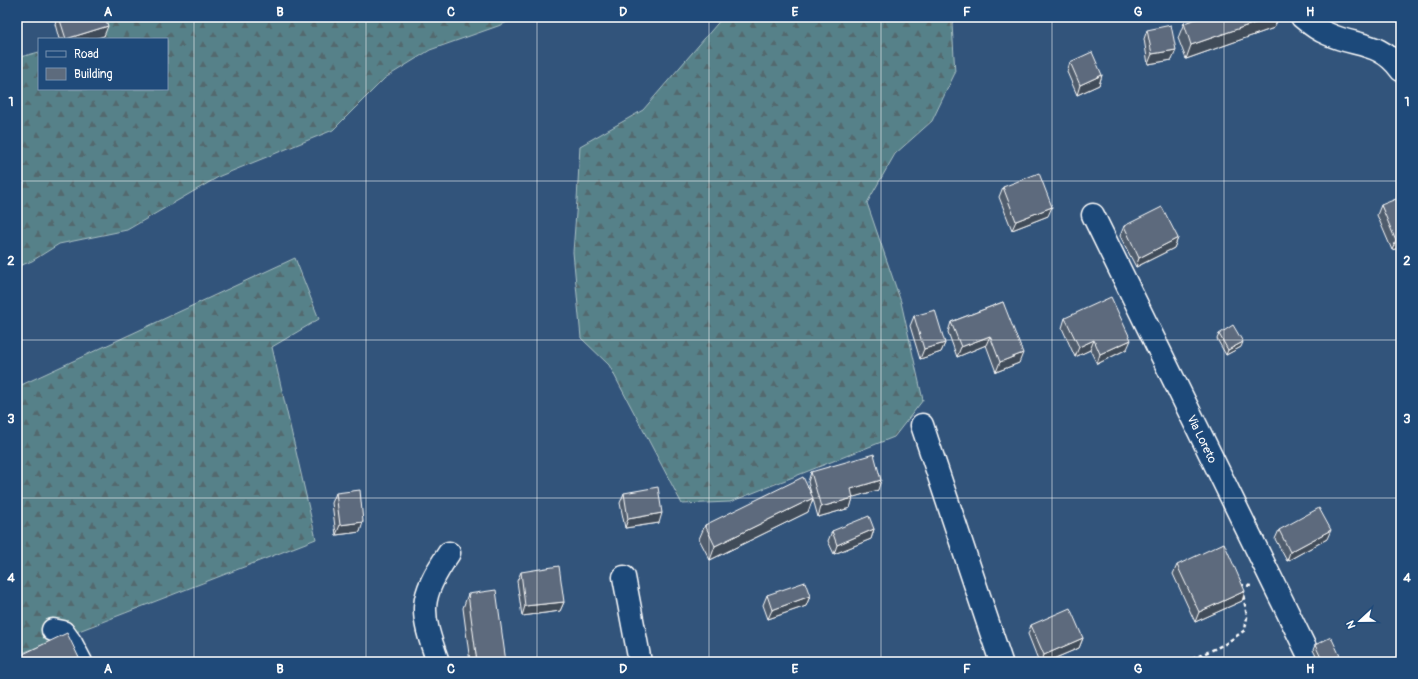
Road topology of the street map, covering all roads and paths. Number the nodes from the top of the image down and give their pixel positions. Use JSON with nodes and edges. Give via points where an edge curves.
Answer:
{"nodes":[{"id":1,"x":1302,"y":17,"type":"edge"},
{"id":2,"x":1401,"y":70,"type":"edge"},
{"id":3,"x":1093,"y":215,"type":"dead end"},
{"id":4,"x":922,"y":425,"type":"dead end"},
{"id":5,"x":450,"y":553,"type":"dead end"},
{"id":6,"x":624,"y":577,"type":"dead end"},
{"id":7,"x":1255,"y":592,"type":"dead end"},
{"id":8,"x":53,"y":630,"type":"dead end"},
{"id":9,"x":81,"y":662,"type":"edge"},
{"id":10,"x":438,"y":662,"type":"edge"},
{"id":11,"x":640,"y":662,"type":"edge"},
{"id":12,"x":1001,"y":662,"type":"edge"},
{"id":13,"x":1186,"y":662,"type":"edge"},
{"id":14,"x":1312,"y":662,"type":"edge"}],
"edges":[{"from":1,"to":2,"type":"lane","via":[[1328,34],[1376,49],[1393,60]]},
{"from":3,"to":14,"type":"lane","name":"Via Loreto"},
{"from":4,"to":12,"type":"lane"},
{"from":5,"to":10,"type":"lane","via":[[435,573],[427,592],[424,611],[426,626]]},
{"from":6,"to":11,"type":"lane"},
{"from":7,"to":13,"type":"path","via":[[1251,586],[1241,585],[1247,617],[1245,630],[1225,644]]},
{"from":8,"to":9,"type":"lane","via":[[63,632]]}]}
